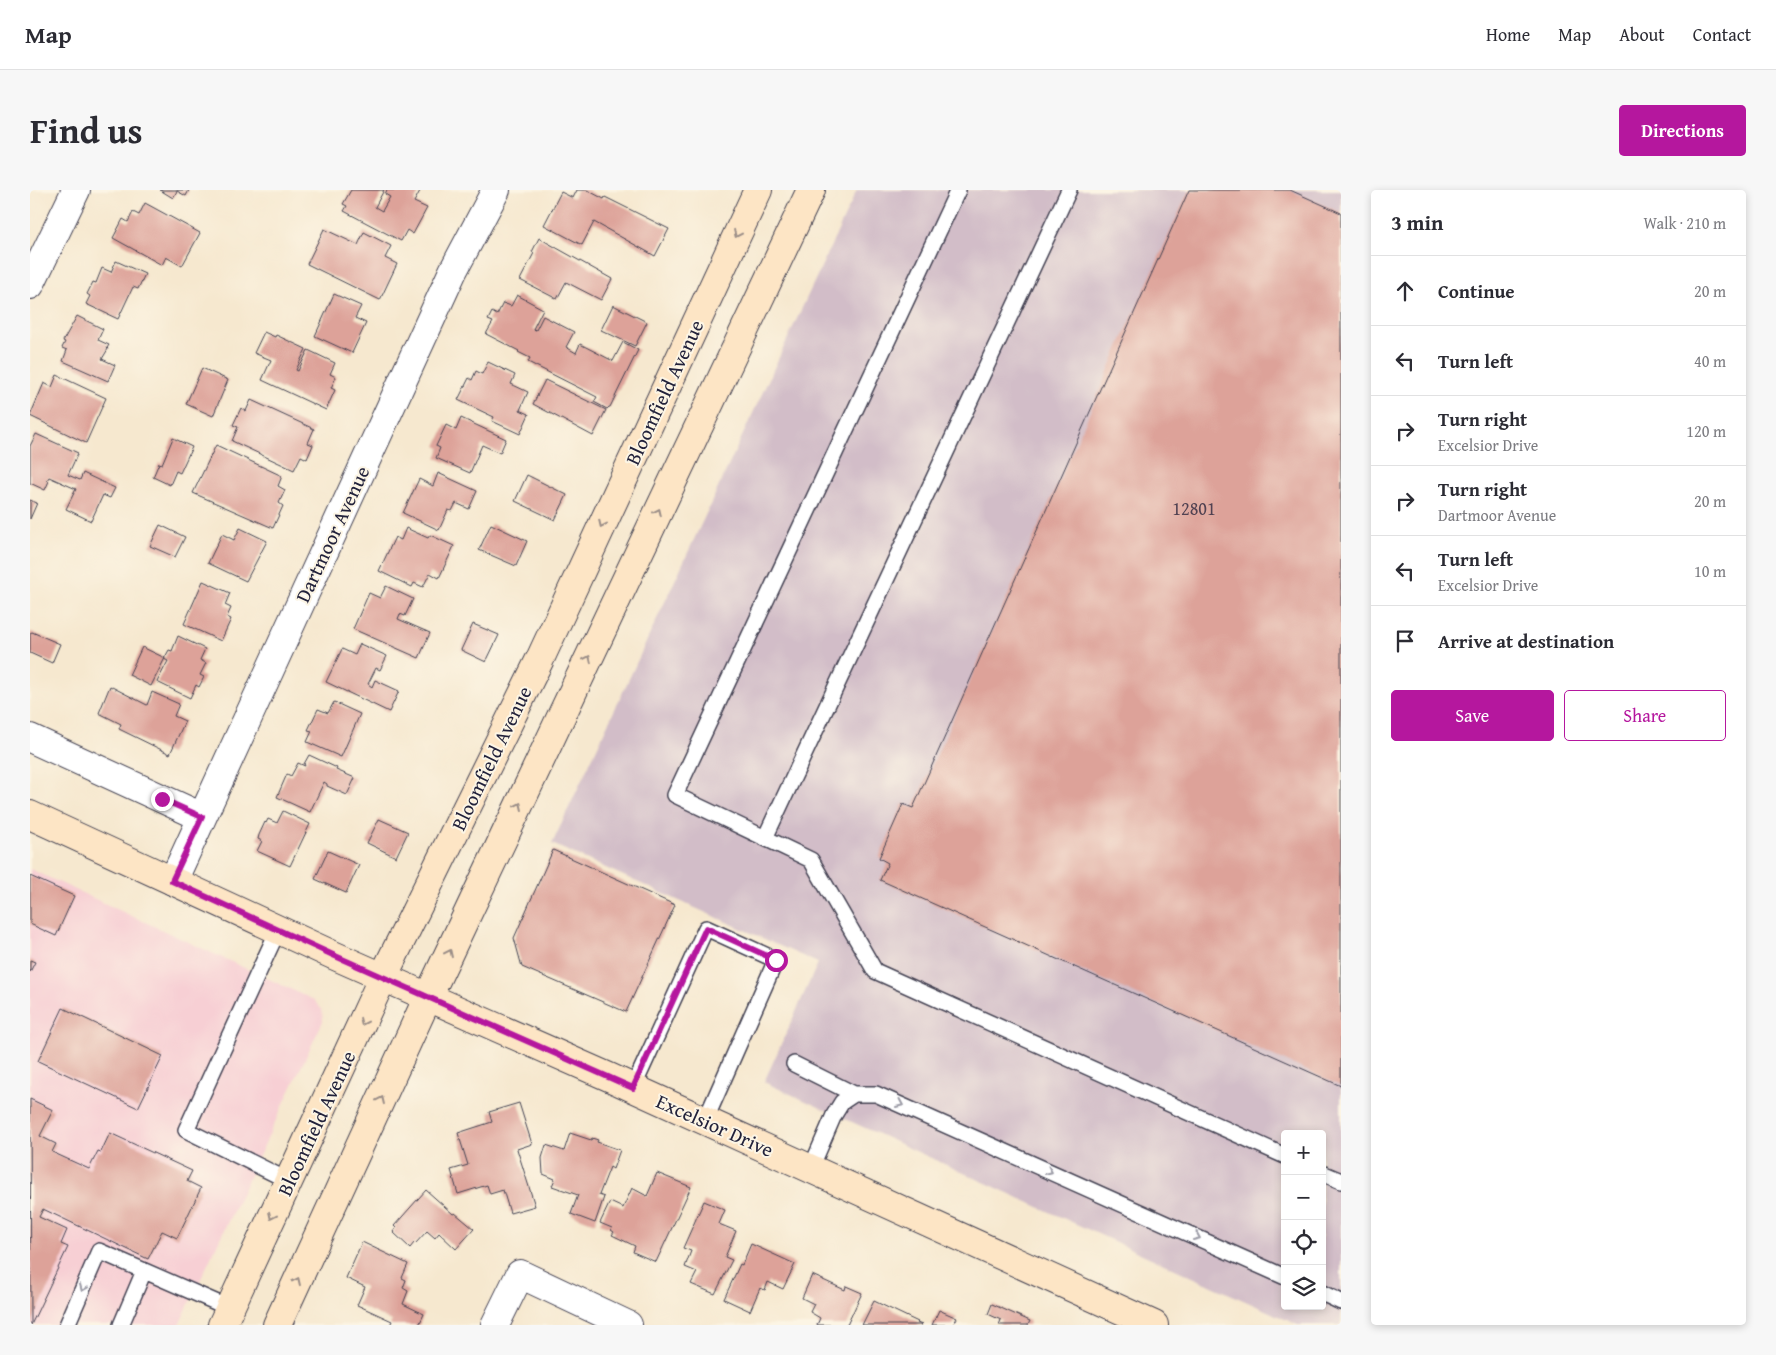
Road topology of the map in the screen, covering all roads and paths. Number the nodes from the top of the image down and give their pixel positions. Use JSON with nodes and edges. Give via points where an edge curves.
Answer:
{"nodes":[{"id":1,"x":76,"y":190,"type":"edge"},
{"id":2,"x":496,"y":190,"type":"edge"},
{"id":3,"x":758,"y":190,"type":"edge"},
{"id":4,"x":811,"y":190,"type":"edge"},
{"id":5,"x":958,"y":190,"type":"edge"},
{"id":6,"x":1068,"y":190,"type":"edge"},
{"id":7,"x":30,"y":285,"type":"edge"},
{"id":8,"x":30,"y":738,"type":"edge"},
{"id":9,"x":30,"y":815,"type":"edge"},
{"id":10,"x":202,"y":817,"type":"junction"},
{"id":11,"x":765,"y":838,"type":"junction"},
{"id":12,"x":172,"y":881,"type":"junction"},
{"id":13,"x":278,"y":930,"type":"junction"},
{"id":14,"x":383,"y":977,"type":"junction"},
{"id":15,"x":428,"y":997,"type":"junction"},
{"id":16,"x":794,"y":1064,"type":"dead end"},
{"id":17,"x":633,"y":1088,"type":"junction"},
{"id":18,"x":854,"y":1094,"type":"junction"},
{"id":19,"x":705,"y":1121,"type":"junction"},
{"id":20,"x":1281,"y":1154,"type":"edge"},
{"id":21,"x":811,"y":1168,"type":"junction"},
{"id":22,"x":1326,"y":1175,"type":"edge"},
{"id":23,"x":289,"y":1181,"type":"junction"},
{"id":24,"x":1341,"y":1181,"type":"edge"},
{"id":25,"x":144,"y":1271,"type":"junction"},
{"id":26,"x":1281,"y":1274,"type":"edge"},
{"id":27,"x":1326,"y":1295,"type":"edge"},
{"id":28,"x":1341,"y":1302,"type":"edge"},
{"id":29,"x":226,"y":1317,"type":"edge"},
{"id":30,"x":68,"y":1325,"type":"edge"},
{"id":31,"x":121,"y":1325,"type":"edge"},
{"id":32,"x":277,"y":1325,"type":"edge"},
{"id":33,"x":496,"y":1325,"type":"edge"},
{"id":34,"x":628,"y":1325,"type":"edge"},
{"id":35,"x":1154,"y":1325,"type":"edge"}],
"edges":[{"from":1,"to":7,"type":"street"},
{"from":2,"to":10,"type":"street","name":"Dartmoor Avenue","via":[[453,271]]},
{"from":3,"to":14,"type":"main road","name":"Bloomfield Avenue","one_way":true,"via":[[540,659]]},
{"from":15,"to":4,"type":"main road","one_way":true},
{"from":5,"to":11,"type":"lane","via":[[674,794]]},
{"from":6,"to":11,"type":"lane"},
{"from":8,"to":10,"type":"street"},
{"from":9,"to":12,"type":"main road","name":"Excelsior Drive"},
{"from":10,"to":12,"type":"street","name":"Dartmoor Avenue"},
{"from":11,"to":20,"type":"lane","via":[[811,860],[875,970]]},
{"from":12,"to":13,"type":"main road","name":"Excelsior Drive"},
{"from":13,"to":14,"type":"main road","name":"Excelsior Drive"},
{"from":13,"to":23,"type":"lane","via":[[186,1130]]},
{"from":14,"to":15,"type":"main road","name":"Excelsior Drive"},
{"from":14,"to":23,"type":"main road","name":"Bloomfield Avenue","one_way":true},
{"from":15,"to":17,"type":"main road","name":"Excelsior Drive"},
{"from":32,"to":15,"type":"main road","one_way":true},
{"from":16,"to":18,"type":"lane"},
{"from":17,"to":19,"type":"main road","name":"Excelsior Drive"},
{"from":17,"to":19,"type":"lane","via":[[706,928],[776,960]]},
{"from":18,"to":21,"type":"lane","via":[[842,1102],[834,1115]]},
{"from":18,"to":26,"type":"lane","one_way":true,"via":[[876,1094]]},
{"from":19,"to":21,"type":"main road","name":"Excelsior Drive"},
{"from":21,"to":35,"type":"main road","name":"Excelsior Drive"},
{"from":22,"to":24,"type":"lane"},
{"from":23,"to":29,"type":"main road","name":"Bloomfield Avenue","one_way":true},
{"from":25,"to":29,"type":"lane"},
{"from":25,"to":30,"type":"lane","one_way":true,"via":[[99,1251]]},
{"from":25,"to":31,"type":"lane"},
{"from":27,"to":28,"type":"lane"},
{"from":33,"to":34,"type":"street","via":[[520,1274]]}]}
